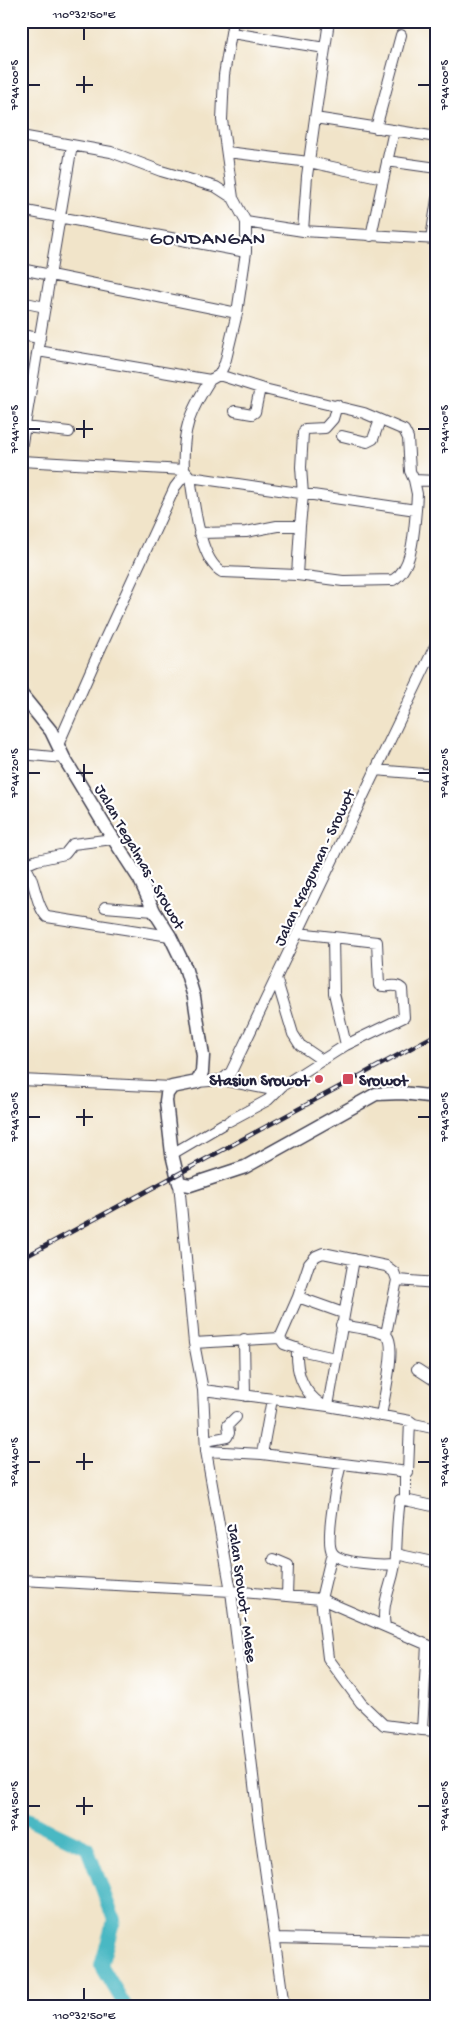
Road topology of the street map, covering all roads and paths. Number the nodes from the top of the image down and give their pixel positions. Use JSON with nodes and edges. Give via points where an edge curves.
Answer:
{"nodes":[{"id":1,"x":233,"y":21,"type":"edge"},
{"id":2,"x":329,"y":21,"type":"edge"},
{"id":3,"x":232,"y":33,"type":"junction"},
{"id":4,"x":401,"y":35,"type":"dead end"},
{"id":5,"x":326,"y":48,"type":"junction"},
{"id":6,"x":315,"y":118,"type":"junction"},
{"id":7,"x":376,"y":128,"type":"junction"},
{"id":8,"x":394,"y":130,"type":"junction"},
{"id":9,"x":21,"y":136,"type":"edge"},
{"id":10,"x":437,"y":137,"type":"edge"},
{"id":11,"x":72,"y":145,"type":"junction"},
{"id":12,"x":227,"y":152,"type":"junction"},
{"id":13,"x":387,"y":161,"type":"junction"},
{"id":14,"x":309,"y":162,"type":"junction"},
{"id":15,"x":437,"y":168,"type":"edge"},
{"id":16,"x":383,"y":178,"type":"junction"},
{"id":17,"x":233,"y":198,"type":"junction"},
{"id":18,"x":437,"y":199,"type":"edge"},
{"id":19,"x":21,"y":210,"type":"edge"},
{"id":20,"x":60,"y":218,"type":"junction"},
{"id":21,"x":246,"y":222,"type":"junction"},
{"id":22,"x":303,"y":230,"type":"junction"},
{"id":23,"x":371,"y":236,"type":"junction"},
{"id":24,"x":434,"y":239,"type":"edge"},
{"id":25,"x":246,"y":252,"type":"junction"},
{"id":26,"x":21,"y":269,"type":"edge"},
{"id":27,"x":50,"y":276,"type":"junction"},
{"id":28,"x":21,"y":302,"type":"edge"},
{"id":29,"x":45,"y":307,"type":"junction"},
{"id":30,"x":237,"y":313,"type":"junction"},
{"id":31,"x":21,"y":335,"type":"edge"},
{"id":32,"x":40,"y":338,"type":"junction"},
{"id":33,"x":38,"y":350,"type":"junction"},
{"id":34,"x":215,"y":378,"type":"junction"},
{"id":35,"x":260,"y":388,"type":"junction"},
{"id":36,"x":337,"y":405,"type":"junction"},
{"id":37,"x":235,"y":411,"type":"dead end"},
{"id":38,"x":380,"y":420,"type":"junction"},
{"id":39,"x":25,"y":427,"type":"junction"},
{"id":40,"x":69,"y":432,"type":"dead end"},
{"id":41,"x":342,"y":436,"type":"dead end"},
{"id":42,"x":21,"y":449,"type":"edge"},
{"id":43,"x":21,"y":461,"type":"edge"},
{"id":44,"x":187,"y":473,"type":"junction"},
{"id":45,"x":414,"y":480,"type":"junction"},
{"id":46,"x":437,"y":481,"type":"edge"},
{"id":47,"x":303,"y":495,"type":"junction"},
{"id":48,"x":416,"y":510,"type":"junction"},
{"id":49,"x":300,"y":526,"type":"junction"},
{"id":50,"x":199,"y":533,"type":"junction"},
{"id":51,"x":297,"y":575,"type":"junction"},
{"id":52,"x":437,"y":642,"type":"edge"},
{"id":53,"x":21,"y":694,"type":"edge"},
{"id":54,"x":58,"y":745,"type":"junction"},
{"id":55,"x":21,"y":754,"type":"edge"},
{"id":56,"x":64,"y":758,"type":"junction"},
{"id":57,"x":375,"y":770,"type":"junction"},
{"id":58,"x":437,"y":775,"type":"edge"},
{"id":59,"x":113,"y":839,"type":"junction"},
{"id":60,"x":23,"y":865,"type":"edge"},
{"id":61,"x":105,"y":908,"type":"dead end"},
{"id":62,"x":154,"y":911,"type":"junction"},
{"id":63,"x":298,"y":934,"type":"junction"},
{"id":64,"x":170,"y":936,"type":"junction"},
{"id":65,"x":333,"y":938,"type":"junction"},
{"id":66,"x":276,"y":978,"type":"junction"},
{"id":67,"x":346,"y":1045,"type":"junction"},
{"id":68,"x":322,"y":1060,"type":"junction"},
{"id":69,"x":21,"y":1080,"type":"edge"},
{"id":70,"x":222,"y":1080,"type":"junction"},
{"id":71,"x":197,"y":1082,"type":"junction"},
{"id":72,"x":282,"y":1086,"type":"junction"},
{"id":73,"x":172,"y":1087,"type":"junction"},
{"id":74,"x":437,"y":1097,"type":"edge"},
{"id":75,"x":172,"y":1154,"type":"junction"},
{"id":76,"x":179,"y":1183,"type":"junction"},
{"id":77,"x":354,"y":1259,"type":"junction"},
{"id":78,"x":397,"y":1280,"type":"junction"},
{"id":79,"x":437,"y":1283,"type":"edge"},
{"id":80,"x":298,"y":1297,"type":"junction"},
{"id":81,"x":344,"y":1313,"type":"junction"},
{"id":82,"x":341,"y":1325,"type":"junction"},
{"id":83,"x":386,"y":1334,"type":"junction"},
{"id":84,"x":280,"y":1338,"type":"junction"},
{"id":85,"x":244,"y":1340,"type":"junction"},
{"id":86,"x":194,"y":1344,"type":"junction"},
{"id":87,"x":297,"y":1348,"type":"junction"},
{"id":88,"x":335,"y":1358,"type":"junction"},
{"id":89,"x":417,"y":1369,"type":"dead end"},
{"id":90,"x":437,"y":1382,"type":"edge"},
{"id":91,"x":203,"y":1390,"type":"junction"},
{"id":92,"x":245,"y":1396,"type":"junction"},
{"id":93,"x":272,"y":1399,"type":"junction"},
{"id":94,"x":325,"y":1406,"type":"junction"},
{"id":95,"x":381,"y":1416,"type":"junction"},
{"id":96,"x":236,"y":1417,"type":"dead end"},
{"id":97,"x":410,"y":1421,"type":"junction"},
{"id":98,"x":437,"y":1429,"type":"edge"},
{"id":99,"x":206,"y":1446,"type":"junction"},
{"id":100,"x":262,"y":1454,"type":"junction"},
{"id":101,"x":341,"y":1464,"type":"junction"},
{"id":102,"x":408,"y":1472,"type":"junction"},
{"id":103,"x":405,"y":1500,"type":"junction"},
{"id":104,"x":437,"y":1507,"type":"edge"},
{"id":105,"x":332,"y":1553,"type":"junction"},
{"id":106,"x":274,"y":1559,"type":"dead end"},
{"id":107,"x":395,"y":1559,"type":"junction"},
{"id":108,"x":437,"y":1563,"type":"edge"},
{"id":109,"x":21,"y":1580,"type":"edge"},
{"id":110,"x":231,"y":1591,"type":"junction"},
{"id":111,"x":288,"y":1596,"type":"junction"},
{"id":112,"x":322,"y":1599,"type":"junction"},
{"id":113,"x":385,"y":1626,"type":"junction"},
{"id":114,"x":432,"y":1647,"type":"edge"},
{"id":115,"x":422,"y":1730,"type":"junction"},
{"id":116,"x":437,"y":1731,"type":"edge"},
{"id":117,"x":276,"y":1938,"type":"junction"},
{"id":118,"x":437,"y":1942,"type":"edge"},
{"id":119,"x":284,"y":2007,"type":"edge"}],
"edges":[{"from":1,"to":3,"type":"street"},
{"from":2,"to":5,"type":"street"},
{"from":3,"to":5,"type":"street"},
{"from":3,"to":12,"type":"street","via":[[222,120]]},
{"from":4,"to":7,"type":"street"},
{"from":5,"to":6,"type":"street"},
{"from":6,"to":7,"type":"street"},
{"from":6,"to":14,"type":"street"},
{"from":7,"to":8,"type":"street"},
{"from":8,"to":10,"type":"street"},
{"from":8,"to":13,"type":"street"},
{"from":9,"to":11,"type":"street"},
{"from":11,"to":17,"type":"street","via":[[111,152],[216,187]]},
{"from":11,"to":20,"type":"street"},
{"from":12,"to":14,"type":"street"},
{"from":12,"to":17,"type":"street"},
{"from":13,"to":15,"type":"street"},
{"from":13,"to":16,"type":"street"},
{"from":14,"to":16,"type":"street"},
{"from":14,"to":22,"type":"street"},
{"from":16,"to":23,"type":"street"},
{"from":17,"to":21,"type":"street"},
{"from":18,"to":24,"type":"street"},
{"from":19,"to":20,"type":"street"},
{"from":20,"to":25,"type":"street"},
{"from":20,"to":27,"type":"street"},
{"from":21,"to":22,"type":"street"},
{"from":21,"to":25,"type":"street"},
{"from":22,"to":23,"type":"street"},
{"from":23,"to":24,"type":"street"},
{"from":25,"to":30,"type":"street"},
{"from":26,"to":27,"type":"street"},
{"from":27,"to":29,"type":"street"},
{"from":27,"to":30,"type":"street"},
{"from":28,"to":29,"type":"street"},
{"from":29,"to":32,"type":"street"},
{"from":30,"to":34,"type":"street","via":[[225,363]]},
{"from":31,"to":32,"type":"street"},
{"from":32,"to":33,"type":"street"},
{"from":33,"to":34,"type":"street"},
{"from":33,"to":39,"type":"street"},
{"from":34,"to":35,"type":"street"},
{"from":34,"to":44,"type":"street","via":[[185,429]]},
{"from":35,"to":36,"type":"street"},
{"from":35,"to":37,"type":"street","via":[[255,412]]},
{"from":36,"to":38,"type":"street"},
{"from":36,"to":47,"type":"street","via":[[333,419],[325,428],[305,429],[303,433]]},
{"from":38,"to":41,"type":"street","via":[[373,439],[367,442]]},
{"from":38,"to":45,"type":"street","via":[[404,430]]},
{"from":39,"to":40,"type":"street"},
{"from":39,"to":42,"type":"street"},
{"from":43,"to":44,"type":"street"},
{"from":44,"to":47,"type":"street"},
{"from":44,"to":50,"type":"street"},
{"from":44,"to":54,"type":"street","via":[[175,487]]},
{"from":45,"to":46,"type":"street"},
{"from":45,"to":48,"type":"street"},
{"from":47,"to":48,"type":"street"},
{"from":47,"to":49,"type":"street"},
{"from":48,"to":51,"type":"street","via":[[412,546],[400,576],[387,581],[343,581]]},
{"from":49,"to":50,"type":"street"},
{"from":49,"to":51,"type":"street"},
{"from":50,"to":51,"type":"street","via":[[215,568],[222,572]]},
{"from":52,"to":57,"type":"street","name":"Jalan Kraguman - Srowot"},
{"from":53,"to":54,"type":"main road","name":"Jalan Tegalmas - Srowot"},
{"from":54,"to":56,"type":"main road","name":"Jalan Tegalmas - Srowot"},
{"from":55,"to":56,"type":"street"},
{"from":56,"to":59,"type":"main road","name":"Jalan Tegalmas - Srowot"},
{"from":57,"to":58,"type":"street"},
{"from":57,"to":63,"type":"street","name":"Jalan Kraguman - Srowot"},
{"from":59,"to":60,"type":"street","via":[[73,844],[65,854]]},
{"from":59,"to":62,"type":"main road","name":"Jalan Tegalmas - Srowot","via":[[140,880]]},
{"from":60,"to":64,"type":"street","via":[[29,871],[40,908],[47,917]]},
{"from":61,"to":62,"type":"street"},
{"from":62,"to":64,"type":"main road","name":"Jalan Tegalmas - Srowot"},
{"from":63,"to":65,"type":"street"},
{"from":63,"to":66,"type":"street","name":"Jalan Kraguman - Srowot"},
{"from":64,"to":71,"type":"main road","name":"Jalan Tegalmas - Srowot","via":[[185,967],[194,997],[203,1056],[202,1072]]},
{"from":65,"to":67,"type":"street","via":[[334,993]]},
{"from":65,"to":67,"type":"street","via":[[377,942],[379,985],[396,985],[402,989],[404,1017]]},
{"from":66,"to":68,"type":"street","via":[[293,1034],[300,1045]]},
{"from":66,"to":70,"type":"street","name":"Jalan Kraguman - Srowot","via":[[231,1072]]},
{"from":67,"to":68,"type":"street"},
{"from":68,"to":72,"type":"street"},
{"from":69,"to":73,"type":"street"},
{"from":70,"to":71,"type":"street"},
{"from":70,"to":72,"type":"street","via":[[262,1088]]},
{"from":71,"to":73,"type":"main road"},
{"from":72,"to":75,"type":"street","via":[[268,1100]]},
{"from":73,"to":75,"type":"main road","via":[[166,1101]]},
{"from":74,"to":76,"type":"main road","via":[[376,1094],[245,1167],[190,1185]]},
{"from":75,"to":76,"type":"main road"},
{"from":76,"to":86,"type":"street","name":"Jalan Srowot - Mlese"},
{"from":77,"to":78,"type":"street","via":[[391,1268]]},
{"from":77,"to":80,"type":"street","via":[[323,1253],[316,1256],[309,1264]]},
{"from":77,"to":81,"type":"street"},
{"from":78,"to":79,"type":"street"},
{"from":78,"to":83,"type":"street"},
{"from":80,"to":81,"type":"street"},
{"from":80,"to":84,"type":"street"},
{"from":81,"to":82,"type":"street"},
{"from":82,"to":83,"type":"street"},
{"from":82,"to":88,"type":"street"},
{"from":83,"to":95,"type":"street","via":[[392,1346]]},
{"from":84,"to":85,"type":"street"},
{"from":84,"to":87,"type":"street","via":[[284,1344]]},
{"from":85,"to":86,"type":"street"},
{"from":85,"to":92,"type":"street"},
{"from":86,"to":91,"type":"street","name":"Jalan Srowot - Mlese"},
{"from":87,"to":88,"type":"street"},
{"from":87,"to":94,"type":"street","via":[[296,1366],[301,1382],[313,1399]]},
{"from":88,"to":94,"type":"street"},
{"from":89,"to":90,"type":"street"},
{"from":91,"to":92,"type":"street"},
{"from":91,"to":99,"type":"street","name":"Jalan Srowot - Mlese"},
{"from":92,"to":93,"type":"street"},
{"from":93,"to":94,"type":"street"},
{"from":93,"to":100,"type":"street"},
{"from":94,"to":95,"type":"street"},
{"from":95,"to":97,"type":"street"},
{"from":96,"to":99,"type":"street","via":[[228,1425],[227,1437]]},
{"from":97,"to":98,"type":"street"},
{"from":97,"to":102,"type":"street"},
{"from":99,"to":100,"type":"street"},
{"from":99,"to":110,"type":"street","name":"Jalan Srowot - Mlese"},
{"from":100,"to":101,"type":"street"},
{"from":101,"to":102,"type":"street"},
{"from":101,"to":105,"type":"street","via":[[332,1512]]},
{"from":102,"to":103,"type":"street","via":[[405,1474]]},
{"from":103,"to":104,"type":"street"},
{"from":103,"to":107,"type":"street","via":[[400,1500]]},
{"from":105,"to":107,"type":"street","via":[[340,1559],[382,1565]]},
{"from":105,"to":112,"type":"street"},
{"from":106,"to":111,"type":"street","via":[[288,1565]]},
{"from":107,"to":108,"type":"street"},
{"from":107,"to":113,"type":"street","via":[[382,1613]]},
{"from":109,"to":110,"type":"street"},
{"from":110,"to":111,"type":"street"},
{"from":110,"to":117,"type":"street","name":"Jalan Srowot - Mlese"},
{"from":111,"to":112,"type":"street"},
{"from":112,"to":113,"type":"street"},
{"from":112,"to":115,"type":"street","via":[[328,1658],[361,1703],[384,1725]]},
{"from":113,"to":114,"type":"street"},
{"from":114,"to":115,"type":"street"},
{"from":115,"to":116,"type":"street"},
{"from":117,"to":118,"type":"street"},
{"from":117,"to":119,"type":"street","name":"Jalan Srowot - Mlese"}]}
